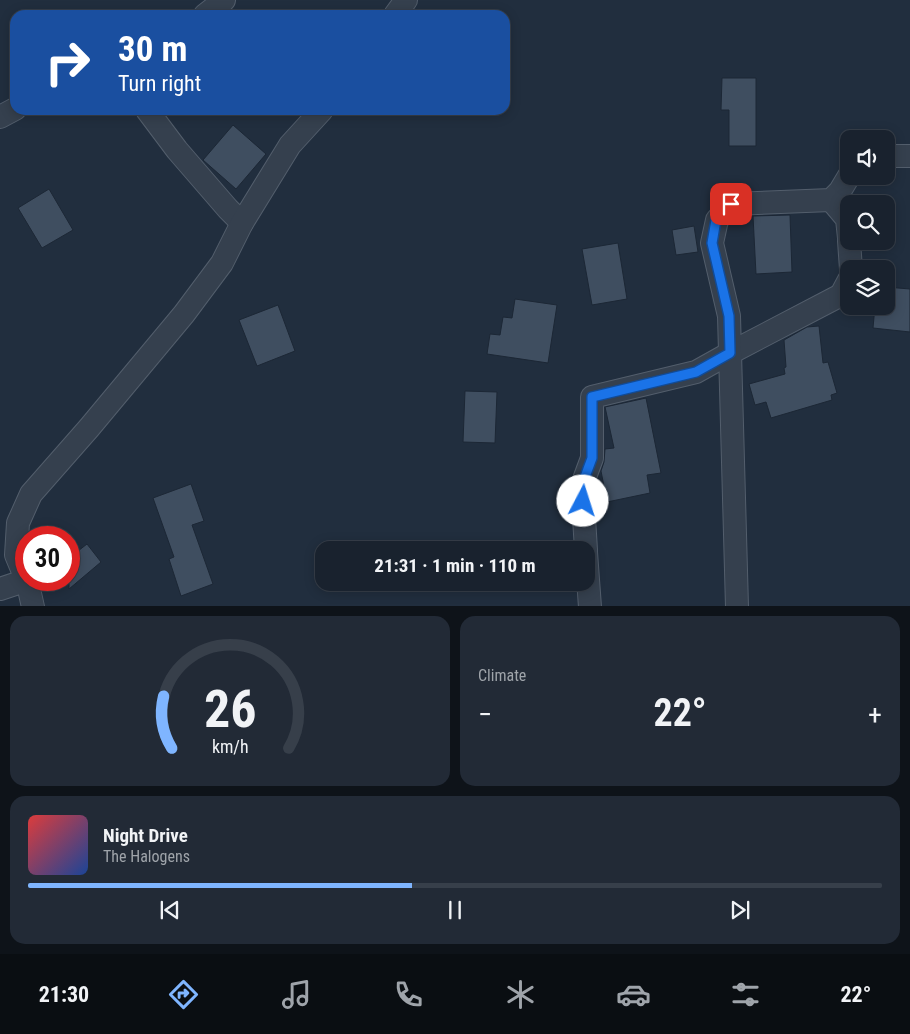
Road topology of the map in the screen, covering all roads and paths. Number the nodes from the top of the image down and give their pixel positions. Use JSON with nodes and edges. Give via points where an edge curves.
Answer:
{"nodes":[{"id":1,"x":224,"y":0,"type":"edge"},
{"id":2,"x":211,"y":10,"type":"edge"},
{"id":3,"x":151,"y":115,"type":"edge"},
{"id":4,"x":317,"y":115,"type":"edge"},
{"id":5,"x":895,"y":156,"type":"edge"},
{"id":6,"x":910,"y":156,"type":"edge"},
{"id":7,"x":844,"y":185,"type":"edge"},
{"id":8,"x":831,"y":200,"type":"junction"},
{"id":9,"x":840,"y":210,"type":"edge"},
{"id":10,"x":242,"y":223,"type":"junction"},
{"id":11,"x":840,"y":296,"type":"edge"},
{"id":12,"x":730,"y":353,"type":"junction"},
{"id":13,"x":18,"y":526,"type":"edge"},
{"id":14,"x":585,"y":541,"type":"edge"},
{"id":15,"x":0,"y":589,"type":"edge"},
{"id":16,"x":589,"y":591,"type":"edge"},
{"id":17,"x":33,"y":606,"type":"edge"},
{"id":18,"x":590,"y":606,"type":"edge"},
{"id":19,"x":738,"y":606,"type":"edge"}],
"edges":[{"from":1,"to":2,"type":"street"},
{"from":3,"to":10,"type":"street","via":[[177,150]]},
{"from":4,"to":10,"type":"street","via":[[290,145]]},
{"from":5,"to":6,"type":"street"},
{"from":7,"to":8,"type":"street"},
{"from":8,"to":9,"type":"street"},
{"from":8,"to":12,"type":"street","via":[[731,204],[716,220],[712,243],[729,316]]},
{"from":10,"to":13,"type":"street","via":[[222,263],[184,314],[31,494]]},
{"from":11,"to":12,"type":"street"},
{"from":12,"to":14,"type":"street","via":[[696,372],[592,397],[592,458],[582,485]]},
{"from":12,"to":19,"type":"street"},
{"from":15,"to":17,"type":"street","via":[[27,580]]},
{"from":16,"to":18,"type":"street"}]}
